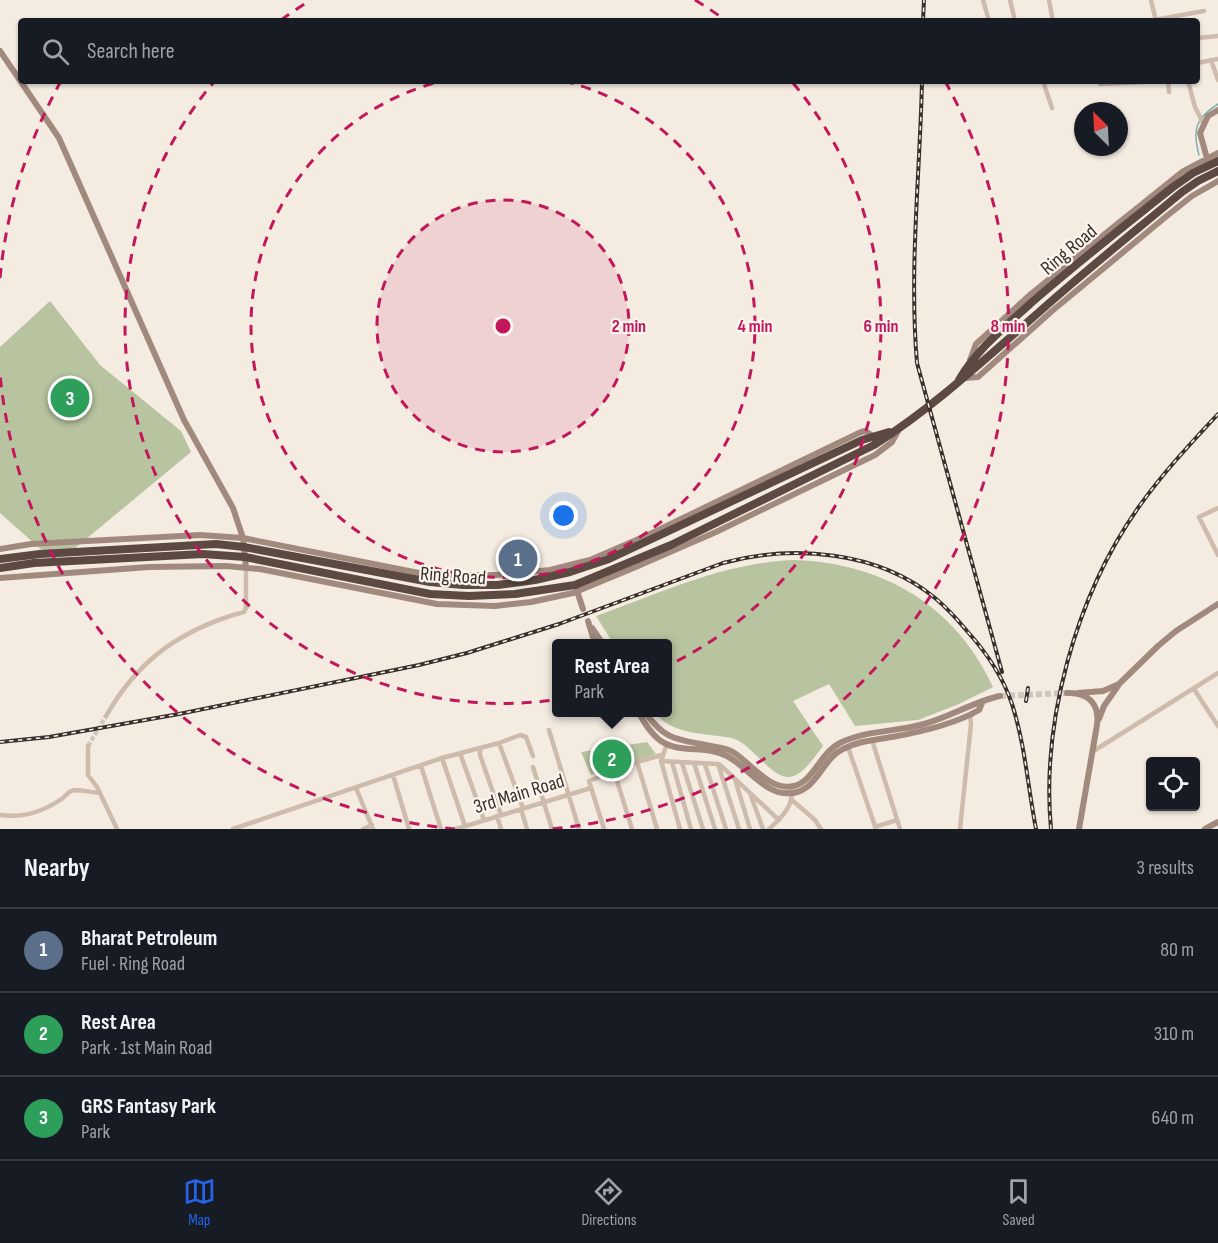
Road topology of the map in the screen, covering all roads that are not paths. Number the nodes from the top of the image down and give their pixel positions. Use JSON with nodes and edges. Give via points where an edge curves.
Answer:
{"nodes":[{"id":1,"x":983,"y":0,"type":"edge"},
{"id":2,"x":1010,"y":0,"type":"edge"},
{"id":3,"x":1049,"y":0,"type":"edge"},
{"id":4,"x":1151,"y":0,"type":"edge"},
{"id":5,"x":1204,"y":11,"type":"dead end"},
{"id":6,"x":987,"y":18,"type":"edge"},
{"id":7,"x":1014,"y":18,"type":"edge"},
{"id":8,"x":1052,"y":18,"type":"edge"},
{"id":9,"x":1155,"y":18,"type":"edge"},
{"id":10,"x":1170,"y":18,"type":"edge"},
{"id":11,"x":1218,"y":36,"type":"edge"},
{"id":12,"x":1200,"y":38,"type":"edge"},
{"id":13,"x":0,"y":51,"type":"edge"},
{"id":14,"x":1218,"y":59,"type":"edge"},
{"id":15,"x":1211,"y":60,"type":"junction"},
{"id":16,"x":1200,"y":62,"type":"edge"},
{"id":17,"x":18,"y":78,"type":"edge"},
{"id":18,"x":1218,"y":80,"type":"edge"},
{"id":19,"x":22,"y":84,"type":"edge"},
{"id":20,"x":1043,"y":84,"type":"edge"},
{"id":21,"x":1168,"y":84,"type":"edge"},
{"id":22,"x":1189,"y":84,"type":"edge"},
{"id":23,"x":1169,"y":92,"type":"dead end"},
{"id":24,"x":1052,"y":108,"type":"dead end"},
{"id":25,"x":1218,"y":110,"type":"edge"},
{"id":26,"x":1201,"y":119,"type":"junction"},
{"id":27,"x":1218,"y":153,"type":"edge"},
{"id":28,"x":1214,"y":170,"type":"edge"},
{"id":29,"x":961,"y":380,"type":"junction"},
{"id":30,"x":902,"y":427,"type":"junction"},
{"id":31,"x":1218,"y":508,"type":"edge"},
{"id":32,"x":244,"y":542,"type":"junction"},
{"id":33,"x":0,"y":549,"type":"edge"},
{"id":34,"x":1218,"y":555,"type":"edge"},
{"id":35,"x":245,"y":557,"type":"junction"},
{"id":36,"x":0,"y":559,"type":"edge"},
{"id":37,"x":0,"y":568,"type":"edge"},
{"id":38,"x":246,"y":568,"type":"junction"},
{"id":39,"x":0,"y":578,"type":"edge"},
{"id":40,"x":576,"y":588,"type":"junction"},
{"id":41,"x":1218,"y":604,"type":"edge"},
{"id":42,"x":583,"y":609,"type":"dead end"},
{"id":43,"x":593,"y":639,"type":"edge"},
{"id":44,"x":599,"y":639,"type":"edge"},
{"id":45,"x":1218,"y":673,"type":"edge"},
{"id":46,"x":1119,"y":684,"type":"junction"},
{"id":47,"x":1194,"y":689,"type":"junction"},
{"id":48,"x":1066,"y":693,"type":"tunnel mouth"},
{"id":49,"x":1078,"y":693,"type":"junction"},
{"id":50,"x":1000,"y":696,"type":"tunnel mouth"},
{"id":51,"x":982,"y":703,"type":"junction"},
{"id":52,"x":970,"y":715,"type":"junction"},
{"id":53,"x":106,"y":716,"type":"tunnel mouth"},
{"id":54,"x":641,"y":717,"type":"edge"},
{"id":55,"x":648,"y":717,"type":"edge"},
{"id":56,"x":1097,"y":725,"type":"junction"},
{"id":57,"x":1218,"y":726,"type":"edge"},
{"id":58,"x":549,"y":730,"type":"dead end"},
{"id":59,"x":872,"y":740,"type":"junction"},
{"id":60,"x":499,"y":743,"type":"junction"},
{"id":61,"x":667,"y":744,"type":"junction"},
{"id":62,"x":88,"y":746,"type":"tunnel mouth"},
{"id":63,"x":849,"y":747,"type":"junction"},
{"id":64,"x":480,"y":749,"type":"junction"},
{"id":65,"x":1092,"y":752,"type":"junction"},
{"id":66,"x":460,"y":753,"type":"junction"},
{"id":67,"x":532,"y":756,"type":"dead end"},
{"id":68,"x":662,"y":758,"type":"junction"},
{"id":69,"x":442,"y":759,"type":"junction"},
{"id":70,"x":637,"y":762,"type":"junction"},
{"id":71,"x":672,"y":762,"type":"junction"},
{"id":72,"x":682,"y":763,"type":"junction"},
{"id":73,"x":694,"y":763,"type":"junction"},
{"id":74,"x":705,"y":764,"type":"junction"},
{"id":75,"x":718,"y":764,"type":"junction"},
{"id":76,"x":421,"y":766,"type":"junction"},
{"id":77,"x":533,"y":766,"type":"dead end"},
{"id":78,"x":614,"y":771,"type":"junction"},
{"id":79,"x":393,"y":776,"type":"junction"},
{"id":80,"x":734,"y":776,"type":"junction"},
{"id":81,"x":356,"y":788,"type":"junction"},
{"id":82,"x":591,"y":788,"type":"junction"},
{"id":83,"x":749,"y":790,"type":"junction"},
{"id":84,"x":100,"y":793,"type":"junction"},
{"id":85,"x":792,"y":793,"type":"junction"},
{"id":86,"x":568,"y":795,"type":"junction"},
{"id":87,"x":543,"y":803,"type":"junction"},
{"id":88,"x":522,"y":808,"type":"junction"},
{"id":89,"x":0,"y":815,"type":"edge"},
{"id":90,"x":499,"y":816,"type":"junction"},
{"id":91,"x":779,"y":820,"type":"junction"},
{"id":92,"x":897,"y":820,"type":"junction"},
{"id":93,"x":483,"y":821,"type":"junction"},
{"id":94,"x":1218,"y":822,"type":"edge"},
{"id":95,"x":372,"y":827,"type":"edge"},
{"id":96,"x":462,"y":828,"type":"edge"},
{"id":97,"x":875,"y":828,"type":"edge"},
{"id":98,"x":117,"y":829,"type":"edge"},
{"id":99,"x":233,"y":829,"type":"edge"},
{"id":100,"x":363,"y":829,"type":"edge"},
{"id":101,"x":409,"y":829,"type":"edge"},
{"id":102,"x":441,"y":829,"type":"edge"},
{"id":103,"x":485,"y":829,"type":"edge"},
{"id":104,"x":501,"y":829,"type":"edge"},
{"id":105,"x":527,"y":829,"type":"edge"},
{"id":106,"x":552,"y":829,"type":"edge"},
{"id":107,"x":579,"y":829,"type":"edge"},
{"id":108,"x":604,"y":829,"type":"edge"},
{"id":109,"x":632,"y":829,"type":"edge"},
{"id":110,"x":657,"y":829,"type":"edge"},
{"id":111,"x":680,"y":829,"type":"edge"},
{"id":112,"x":691,"y":829,"type":"edge"},
{"id":113,"x":703,"y":829,"type":"edge"},
{"id":114,"x":715,"y":829,"type":"edge"},
{"id":115,"x":726,"y":829,"type":"edge"},
{"id":116,"x":739,"y":829,"type":"edge"},
{"id":117,"x":750,"y":829,"type":"edge"},
{"id":118,"x":763,"y":829,"type":"edge"},
{"id":119,"x":770,"y":829,"type":"edge"},
{"id":120,"x":820,"y":829,"type":"edge"},
{"id":121,"x":900,"y":829,"type":"edge"},
{"id":122,"x":960,"y":829,"type":"edge"},
{"id":123,"x":1079,"y":829,"type":"edge"},
{"id":124,"x":1206,"y":829,"type":"edge"}],
"edges":[{"from":1,"to":6,"type":"street"},
{"from":2,"to":7,"type":"street"},
{"from":3,"to":8,"type":"street"},
{"from":4,"to":9,"type":"street"},
{"from":5,"to":10,"type":"street"},
{"from":11,"to":12,"type":"street"},
{"from":13,"to":17,"type":"street"},
{"from":14,"to":15,"type":"street"},
{"from":15,"to":16,"type":"street"},
{"from":15,"to":18,"type":"street"},
{"from":19,"to":32,"type":"street","via":[[59,138],[184,420],[222,487]]},
{"from":20,"to":24,"type":"street"},
{"from":21,"to":23,"type":"street"},
{"from":22,"to":26,"type":"street"},
{"from":25,"to":26,"type":"street"},
{"from":26,"to":28,"type":"street","via":[[1200,133]]},
{"from":27,"to":28,"type":"street"},
{"from":28,"to":29,"type":"highway","name":"Ring Road","via":[[1182,192]]},
{"from":28,"to":29,"type":"highway","name":"Ring Road","via":[[1193,173],[1173,187],[1054,283],[969,363]]},
{"from":29,"to":30,"type":"highway","name":"Ring Road"},
{"from":30,"to":32,"type":"highway","name":"Ring Road","via":[[873,436],[609,559],[535,580],[498,585],[430,582]]},
{"from":30,"to":40,"type":"highway","name":"Ring Road","via":[[874,445]]},
{"from":31,"to":34,"type":"street","via":[[1199,518]]},
{"from":32,"to":33,"type":"street","via":[[200,536]]},
{"from":32,"to":35,"type":"street"},
{"from":32,"to":36,"type":"highway","name":"Ring Road"},
{"from":35,"to":37,"type":"highway","name":"Ring Road","via":[[202,554]]},
{"from":35,"to":38,"type":"street"},
{"from":35,"to":40,"type":"highway","name":"Ring Road","via":[[430,594],[469,596]]},
{"from":38,"to":39,"type":"street","via":[[184,565]]},
{"from":38,"to":40,"type":"street","via":[[437,604],[495,606],[531,602]]},
{"from":38,"to":53,"type":"street","via":[[244,612],[160,650],[132,678]]},
{"from":40,"to":42,"type":"street"},
{"from":41,"to":46,"type":"street","via":[[1176,631]]},
{"from":43,"to":44,"type":"street","via":[[588,623]]},
{"from":45,"to":47,"type":"street"},
{"from":46,"to":49,"type":"street","via":[[1103,691]]},
{"from":46,"to":56,"type":"street"},
{"from":47,"to":57,"type":"street"},
{"from":47,"to":65,"type":"street"},
{"from":48,"to":49,"type":"street"},
{"from":49,"to":56,"type":"street","via":[[1098,711]]},
{"from":50,"to":51,"type":"street"},
{"from":51,"to":52,"type":"street"},
{"from":51,"to":85,"type":"street","via":[[929,722],[838,743]]},
{"from":52,"to":59,"type":"street","via":[[929,729]]},
{"from":52,"to":122,"type":"street"},
{"from":54,"to":61,"type":"street","via":[[653,734]]},
{"from":55,"to":85,"type":"street","via":[[669,736],[726,749]]},
{"from":56,"to":65,"type":"street"},
{"from":58,"to":86,"type":"street"},
{"from":59,"to":63,"type":"street"},
{"from":59,"to":92,"type":"street"},
{"from":60,"to":64,"type":"street"},
{"from":60,"to":67,"type":"street","via":[[524,735]]},
{"from":60,"to":88,"type":"street"},
{"from":61,"to":68,"type":"street"},
{"from":61,"to":85,"type":"street","via":[[723,754],[764,784]]},
{"from":62,"to":84,"type":"street","via":[[88,775]]},
{"from":63,"to":85,"type":"street","via":[[835,753],[807,787]]},
{"from":63,"to":97,"type":"street"},
{"from":64,"to":66,"type":"street"},
{"from":64,"to":90,"type":"street"},
{"from":65,"to":123,"type":"street"},
{"from":66,"to":69,"type":"street"},
{"from":66,"to":93,"type":"street"},
{"from":68,"to":70,"type":"street"},
{"from":68,"to":71,"type":"street"},
{"from":68,"to":111,"type":"street"},
{"from":69,"to":76,"type":"street"},
{"from":69,"to":96,"type":"street"},
{"from":70,"to":78,"type":"street"},
{"from":70,"to":110,"type":"street"},
{"from":71,"to":72,"type":"street"},
{"from":71,"to":112,"type":"street"},
{"from":72,"to":73,"type":"street"},
{"from":72,"to":113,"type":"street"},
{"from":73,"to":74,"type":"street"},
{"from":73,"to":114,"type":"street"},
{"from":74,"to":75,"type":"street"},
{"from":74,"to":115,"type":"street"},
{"from":75,"to":80,"type":"street"},
{"from":75,"to":116,"type":"street"},
{"from":76,"to":79,"type":"street"},
{"from":76,"to":102,"type":"street"},
{"from":77,"to":87,"type":"street"},
{"from":78,"to":82,"type":"street","via":[[590,781]]},
{"from":78,"to":109,"type":"street"},
{"from":79,"to":81,"type":"street"},
{"from":79,"to":101,"type":"street"},
{"from":80,"to":83,"type":"street"},
{"from":80,"to":117,"type":"street"},
{"from":81,"to":95,"type":"street"},
{"from":81,"to":99,"type":"street"},
{"from":82,"to":86,"type":"street","name":"3rd Main Road"},
{"from":82,"to":108,"type":"street"},
{"from":83,"to":91,"type":"street"},
{"from":83,"to":118,"type":"street"},
{"from":84,"to":89,"type":"street","via":[[70,791],[61,800],[29,814]]},
{"from":84,"to":98,"type":"street"},
{"from":85,"to":91,"type":"street"},
{"from":85,"to":120,"type":"street"},
{"from":86,"to":87,"type":"street","name":"3rd Main Road"},
{"from":86,"to":107,"type":"street"},
{"from":87,"to":88,"type":"street","name":"3rd Main Road"},
{"from":87,"to":106,"type":"street"},
{"from":88,"to":90,"type":"street","name":"3rd Main Road"},
{"from":88,"to":105,"type":"street"},
{"from":90,"to":93,"type":"street","name":"3rd Main Road"},
{"from":90,"to":104,"type":"street"},
{"from":91,"to":119,"type":"street"},
{"from":92,"to":97,"type":"street"},
{"from":92,"to":121,"type":"street"},
{"from":93,"to":96,"type":"street","name":"3rd Main Road"},
{"from":93,"to":103,"type":"street"},
{"from":94,"to":124,"type":"street"},
{"from":95,"to":100,"type":"street"}]}
